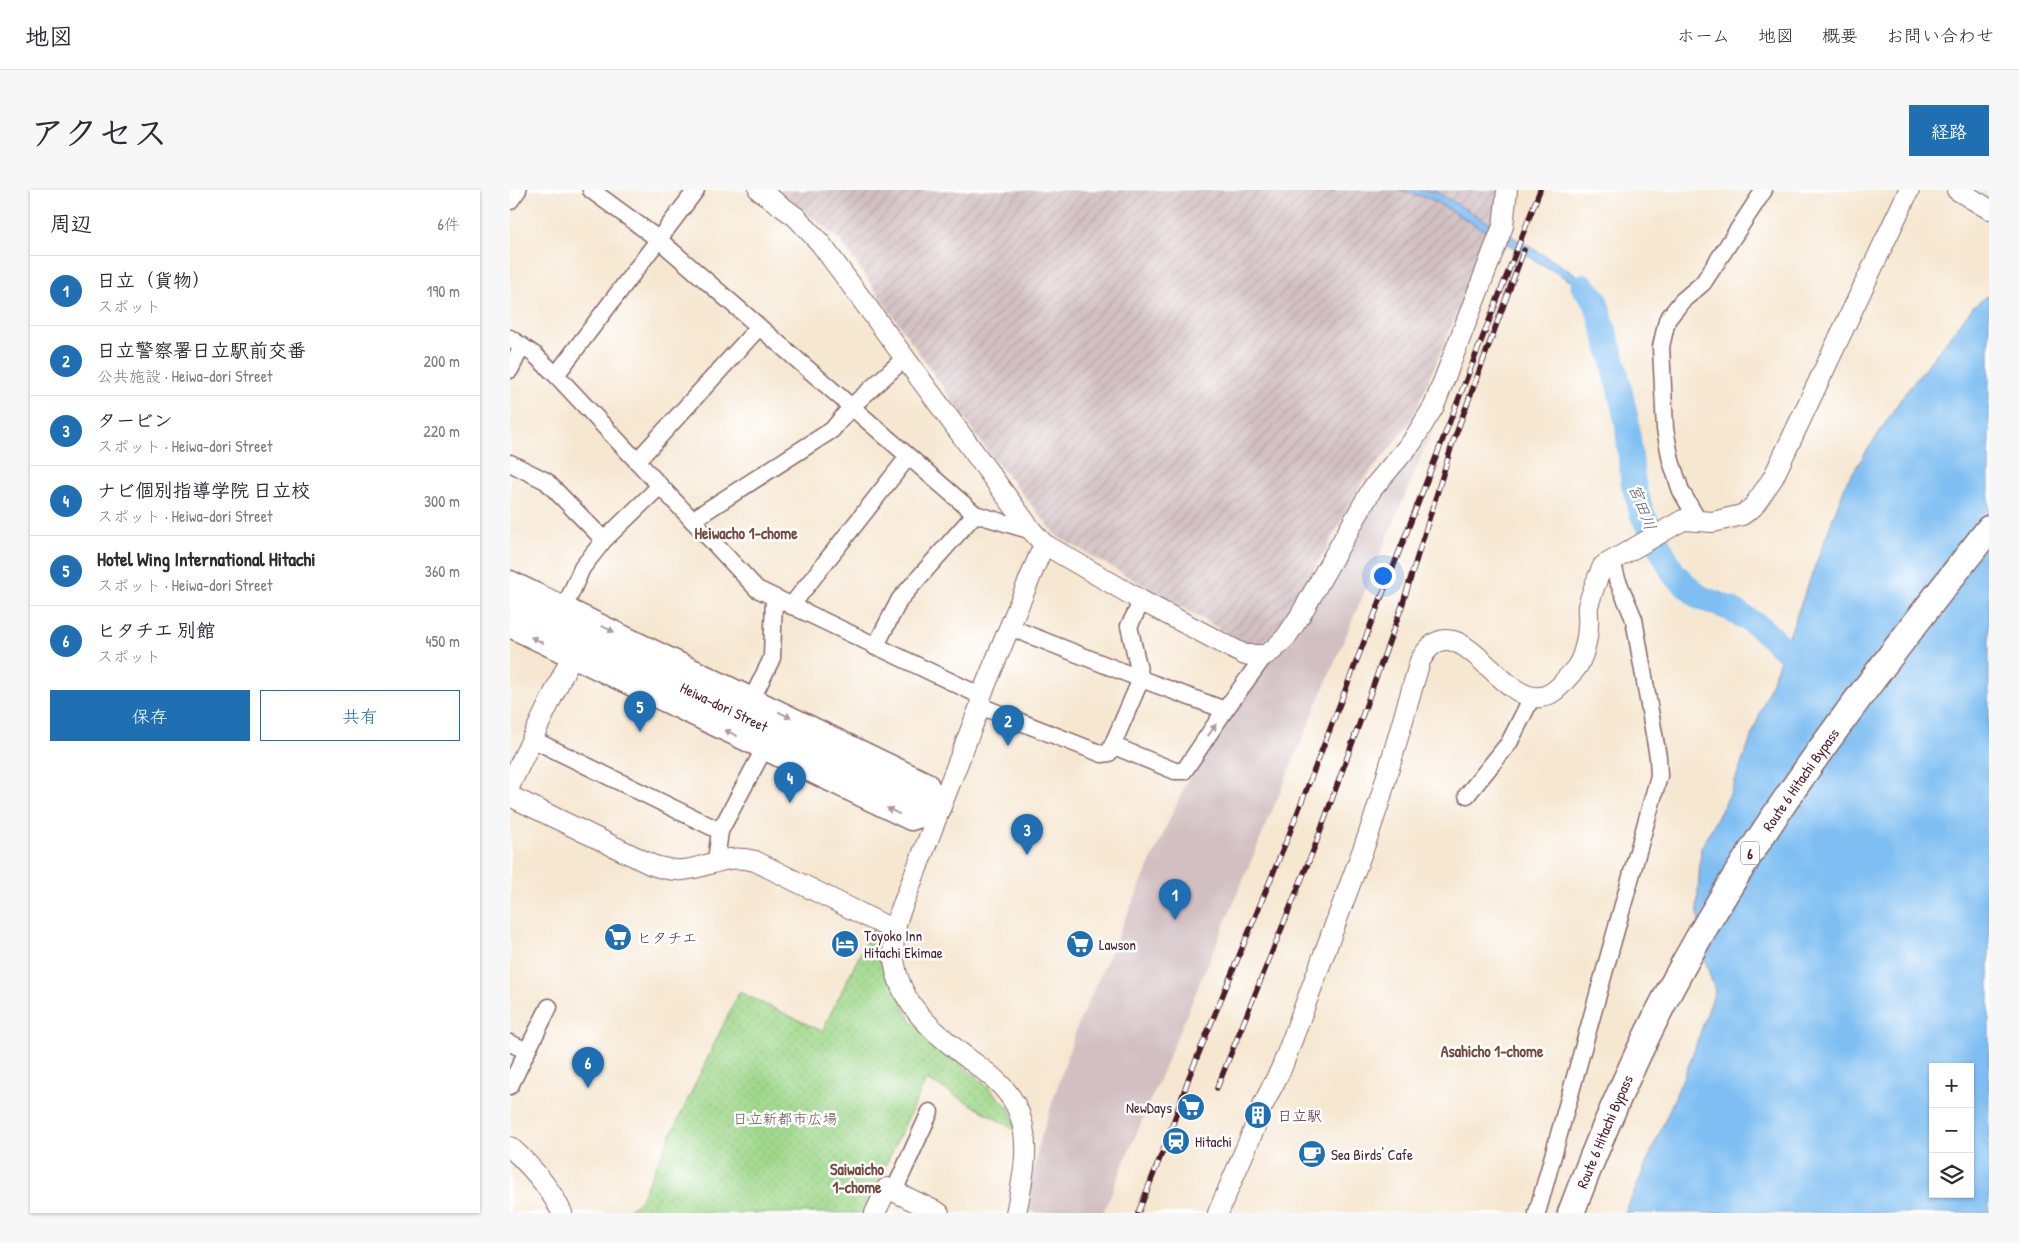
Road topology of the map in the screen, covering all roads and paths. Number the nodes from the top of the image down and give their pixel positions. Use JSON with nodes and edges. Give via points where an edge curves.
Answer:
{"nodes":[{"id":1,"x":518,"y":190,"type":"edge"},
{"id":2,"x":591,"y":190,"type":"edge"},
{"id":3,"x":696,"y":190,"type":"edge"},
{"id":4,"x":759,"y":190,"type":"edge"},
{"id":5,"x":1507,"y":190,"type":"edge"},
{"id":6,"x":1764,"y":190,"type":"edge"},
{"id":7,"x":1909,"y":190,"type":"edge"},
{"id":8,"x":1957,"y":190,"type":"edge"},
{"id":9,"x":510,"y":201,"type":"edge"},
{"id":10,"x":1989,"y":209,"type":"edge"},
{"id":11,"x":658,"y":239,"type":"junction"},
{"id":12,"x":759,"y":328,"type":"junction"},
{"id":13,"x":516,"y":342,"type":"edge"},
{"id":14,"x":904,"y":358,"type":"junction"},
{"id":15,"x":510,"y":370,"type":"edge"},
{"id":16,"x":556,"y":375,"type":"junction"},
{"id":17,"x":851,"y":407,"type":"junction"},
{"id":18,"x":908,"y":457,"type":"junction"},
{"id":19,"x":637,"y":461,"type":"junction"},
{"id":20,"x":510,"y":463,"type":"edge"},
{"id":21,"x":660,"y":486,"type":"junction"},
{"id":22,"x":975,"y":514,"type":"junction"},
{"id":23,"x":692,"y":520,"type":"junction"},
{"id":24,"x":1691,"y":521,"type":"junction"},
{"id":25,"x":1989,"y":530,"type":"edge"},
{"id":26,"x":1038,"y":537,"type":"junction"},
{"id":27,"x":604,"y":540,"type":"junction"},
{"id":28,"x":1618,"y":558,"type":"junction"},
{"id":29,"x":510,"y":582,"type":"edge"},
{"id":30,"x":774,"y":598,"type":"junction"},
{"id":31,"x":1142,"y":601,"type":"junction"},
{"id":32,"x":510,"y":603,"type":"edge"},
{"id":33,"x":791,"y":606,"type":"junction"},
{"id":34,"x":560,"y":617,"type":"junction"},
{"id":35,"x":510,"y":626,"type":"edge"},
{"id":36,"x":1010,"y":626,"type":"junction"},
{"id":37,"x":576,"y":647,"type":"junction"},
{"id":38,"x":875,"y":647,"type":"junction"},
{"id":39,"x":1265,"y":655,"type":"junction"},
{"id":40,"x":1141,"y":680,"type":"junction"},
{"id":41,"x":1532,"y":697,"type":"junction"},
{"id":42,"x":752,"y":699,"type":"junction"},
{"id":43,"x":981,"y":701,"type":"junction"},
{"id":44,"x":1225,"y":710,"type":"junction"},
{"id":45,"x":757,"y":722,"type":"junction"},
{"id":46,"x":532,"y":739,"type":"junction"},
{"id":47,"x":1114,"y":746,"type":"junction"},
{"id":48,"x":764,"y":748,"type":"junction"},
{"id":49,"x":510,"y":785,"type":"edge"},
{"id":50,"x":1467,"y":795,"type":"dead end"},
{"id":51,"x":510,"y":796,"type":"edge"},
{"id":52,"x":939,"y":810,"type":"junction"},
{"id":53,"x":720,"y":831,"type":"junction"},
{"id":54,"x":716,"y":862,"type":"junction"},
{"id":55,"x":894,"y":930,"type":"junction"},
{"id":56,"x":549,"y":1008,"type":"dead end"},
{"id":57,"x":510,"y":1043,"type":"edge"},
{"id":58,"x":527,"y":1051,"type":"junction"},
{"id":59,"x":510,"y":1086,"type":"edge"},
{"id":60,"x":1263,"y":1106,"type":"dead end"},
{"id":61,"x":930,"y":1112,"type":"dead end"},
{"id":62,"x":1255,"y":1127,"type":"dead end"},
{"id":63,"x":510,"y":1147,"type":"edge"},
{"id":64,"x":894,"y":1191,"type":"junction"},
{"id":65,"x":562,"y":1213,"type":"edge"},
{"id":66,"x":875,"y":1213,"type":"edge"},
{"id":67,"x":939,"y":1213,"type":"edge"},
{"id":68,"x":1016,"y":1213,"type":"edge"},
{"id":69,"x":1218,"y":1213,"type":"edge"},
{"id":70,"x":1537,"y":1213,"type":"edge"},
{"id":71,"x":1571,"y":1213,"type":"edge"}],
"edges":[{"from":1,"to":9,"type":"street"},
{"from":2,"to":11,"type":"street"},
{"from":3,"to":11,"type":"street"},
{"from":4,"to":14,"type":"street","via":[[796,217],[821,244]]},
{"from":5,"to":39,"type":"street","via":[[1503,226],[1434,406],[1412,442],[1372,489],[1300,616],[1286,636]]},
{"from":6,"to":24,"type":"street","via":[[1703,283],[1667,320],[1662,347],[1665,429],[1671,461]]},
{"from":7,"to":24,"type":"street","via":[[1773,478],[1752,507],[1742,514],[1713,522]]},
{"from":8,"to":10,"type":"street"},
{"from":11,"to":12,"type":"street"},
{"from":11,"to":16,"type":"street"},
{"from":12,"to":17,"type":"street"},
{"from":12,"to":19,"type":"street"},
{"from":13,"to":15,"type":"street"},
{"from":13,"to":16,"type":"street"},
{"from":14,"to":17,"type":"street"},
{"from":14,"to":26,"type":"street"},
{"from":16,"to":19,"type":"street"},
{"from":17,"to":18,"type":"street"},
{"from":17,"to":23,"type":"street","via":[[832,430]]},
{"from":18,"to":22,"type":"street"},
{"from":18,"to":33,"type":"street"},
{"from":19,"to":21,"type":"street"},
{"from":20,"to":27,"type":"street","via":[[546,481]]},
{"from":21,"to":23,"type":"street"},
{"from":21,"to":27,"type":"street"},
{"from":22,"to":26,"type":"street"},
{"from":22,"to":38,"type":"street","via":[[900,598]]},
{"from":23,"to":30,"type":"street","via":[[757,589]]},
{"from":24,"to":28,"type":"street"},
{"from":25,"to":71,"type":"highway","name":"Route 6 Hitachi Bypass","number":"6","via":[[1882,664],[1802,776],[1718,906],[1636,1059]]},
{"from":26,"to":31,"type":"street"},
{"from":26,"to":36,"type":"street"},
{"from":27,"to":34,"type":"street","via":[[582,568]]},
{"from":28,"to":41,"type":"street","via":[[1603,566],[1596,583],[1588,608],[1586,641],[1578,666],[1554,693]]},
{"from":28,"to":70,"type":"street","via":[[1616,579],[1634,619],[1659,776]]},
{"from":29,"to":34,"type":"main road"},
{"from":30,"to":33,"type":"street"},
{"from":30,"to":42,"type":"street","via":[[772,658]]},
{"from":31,"to":39,"type":"street","via":[[1245,655]]},
{"from":31,"to":40,"type":"street","via":[[1129,626]]},
{"from":32,"to":34,"type":"main road","name":"Heiwa-dori Street"},
{"from":33,"to":38,"type":"street"},
{"from":34,"to":37,"type":"main road","name":"Heiwa-dori Street"},
{"from":34,"to":42,"type":"main road","one_way":true},
{"from":37,"to":35,"type":"main road","one_way":true},
{"from":36,"to":40,"type":"street"},
{"from":36,"to":43,"type":"street"},
{"from":37,"to":45,"type":"main road","name":"Heiwa-dori Street"},
{"from":37,"to":46,"type":"street"},
{"from":48,"to":37,"type":"main road","one_way":true},
{"from":38,"to":43,"type":"street"},
{"from":39,"to":44,"type":"street"},
{"from":40,"to":44,"type":"street"},
{"from":40,"to":47,"type":"street"},
{"from":41,"to":50,"type":"street","via":[[1509,743]]},
{"from":41,"to":60,"type":"street","via":[[1498,677],[1470,648],[1458,642],[1433,644],[1426,650],[1368,836],[1282,1067]]},
{"from":42,"to":45,"type":"street"},
{"from":42,"to":52,"type":"main road","one_way":true,"via":[[927,784]]},
{"from":43,"to":47,"type":"street","via":[[1102,754],[1109,753]]},
{"from":43,"to":52,"type":"street"},
{"from":47,"to":44,"type":"street","one_way":true,"via":[[1175,771],[1184,771]]},
{"from":45,"to":48,"type":"street"},
{"from":45,"to":52,"type":"main road","name":"Heiwa-dori Street"},
{"from":46,"to":49,"type":"street"},
{"from":46,"to":53,"type":"street"},
{"from":52,"to":48,"type":"main road","one_way":true,"via":[[911,819]]},
{"from":48,"to":53,"type":"street"},
{"from":51,"to":54,"type":"street","via":[[652,865],[681,870]]},
{"from":52,"to":55,"type":"street"},
{"from":53,"to":54,"type":"street"},
{"from":54,"to":55,"type":"street","via":[[732,857],[755,861]]},
{"from":55,"to":68,"type":"street","via":[[893,960],[897,976],[902,991],[916,1012],[929,1027],[988,1074],[1015,1104],[1025,1140],[1023,1178]]},
{"from":56,"to":58,"type":"street"},
{"from":57,"to":58,"type":"street"},
{"from":58,"to":59,"type":"street"},
{"from":61,"to":64,"type":"street"},
{"from":62,"to":69,"type":"street"},
{"from":63,"to":65,"type":"street","via":[[537,1174]]},
{"from":64,"to":66,"type":"street","via":[[887,1188]]},
{"from":64,"to":67,"type":"street"}]}
